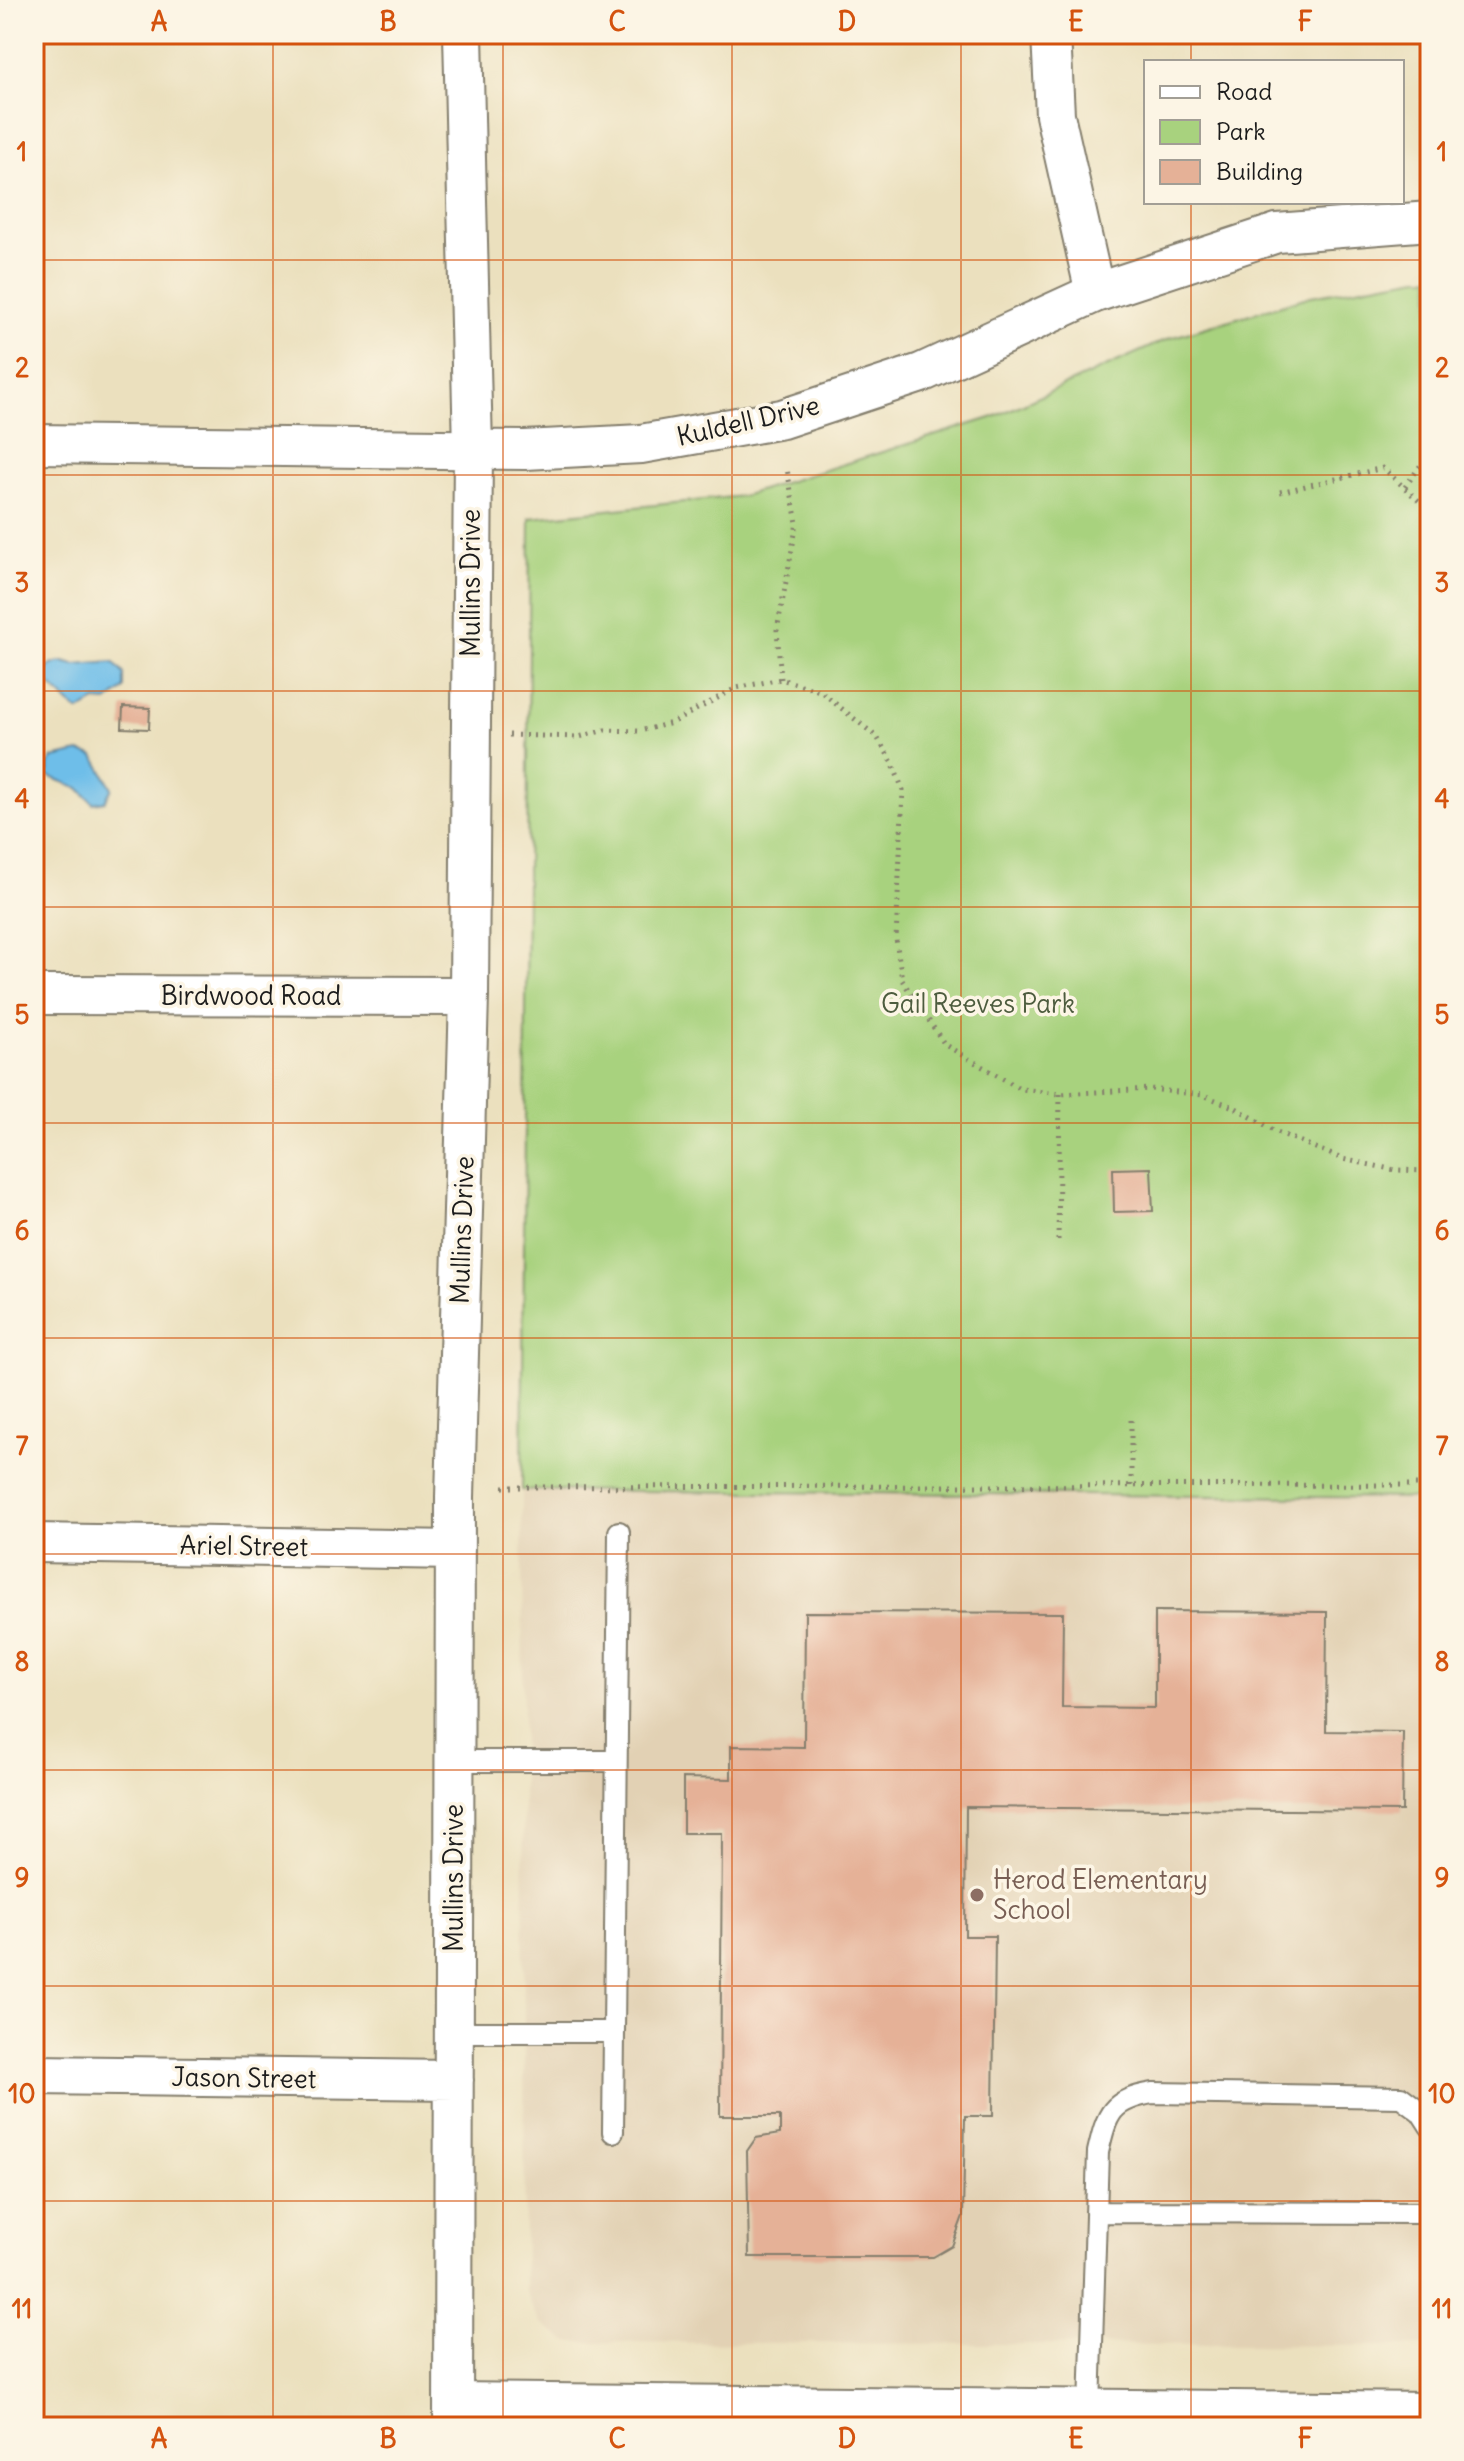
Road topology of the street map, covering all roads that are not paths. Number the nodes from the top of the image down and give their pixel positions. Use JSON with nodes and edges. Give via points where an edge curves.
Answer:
{"nodes":[{"id":1,"x":463,"y":34,"type":"edge"},
{"id":2,"x":1051,"y":34,"type":"edge"},
{"id":3,"x":1430,"y":221,"type":"edge"},
{"id":4,"x":1095,"y":293,"type":"junction"},
{"id":5,"x":34,"y":444,"type":"edge"},
{"id":6,"x":473,"y":449,"type":"junction"},
{"id":7,"x":34,"y":995,"type":"edge"},
{"id":8,"x":469,"y":996,"type":"junction"},
{"id":9,"x":619,"y":1532,"type":"dead end"},
{"id":10,"x":34,"y":1543,"type":"edge"},
{"id":11,"x":455,"y":1550,"type":"junction"},
{"id":12,"x":454,"y":1761,"type":"junction"},
{"id":13,"x":616,"y":1761,"type":"junction"},
{"id":14,"x":454,"y":2032,"type":"junction"},
{"id":15,"x":614,"y":2032,"type":"junction"},
{"id":16,"x":34,"y":2075,"type":"edge"},
{"id":17,"x":454,"y":2080,"type":"junction"},
{"id":18,"x":1430,"y":2126,"type":"edge"},
{"id":19,"x":613,"y":2132,"type":"dead end"},
{"id":20,"x":1096,"y":2212,"type":"junction"},
{"id":21,"x":1430,"y":2213,"type":"edge"},
{"id":22,"x":1090,"y":2408,"type":"junction"},
{"id":23,"x":1430,"y":2412,"type":"edge"},
{"id":24,"x":453,"y":2414,"type":"edge"}],
"edges":[{"from":1,"to":6,"type":"street","name":"Mullins Drive"},
{"from":2,"to":4,"type":"street","via":[[1055,115]]},
{"from":3,"to":4,"type":"street","name":"Kuldell Drive","via":[[1277,233]]},
{"from":4,"to":6,"type":"street","name":"Kuldell Drive","via":[[921,373],[782,419],[641,444]]},
{"from":5,"to":6,"type":"street","name":"Kuldell Drive"},
{"from":6,"to":8,"type":"street","name":"Mullins Drive"},
{"from":7,"to":8,"type":"street","name":"Birdwood Road"},
{"from":8,"to":11,"type":"street","name":"Mullins Drive"},
{"from":9,"to":13,"type":"lane"},
{"from":10,"to":11,"type":"street","name":"Ariel Street"},
{"from":11,"to":12,"type":"street","name":"Mullins Drive"},
{"from":12,"to":13,"type":"lane"},
{"from":12,"to":14,"type":"street","name":"Mullins Drive"},
{"from":13,"to":15,"type":"lane"},
{"from":14,"to":15,"type":"lane"},
{"from":14,"to":17,"type":"street","name":"Mullins Drive"},
{"from":15,"to":19,"type":"lane"},
{"from":16,"to":17,"type":"street","name":"Jason Street"},
{"from":17,"to":24,"type":"street","name":"Mullins Drive"},
{"from":18,"to":20,"type":"lane","via":[[1401,2097],[1126,2097],[1105,2120]]},
{"from":20,"to":21,"type":"lane"},
{"from":20,"to":22,"type":"lane"},
{"from":22,"to":23,"type":"street"},
{"from":22,"to":24,"type":"street"}]}
